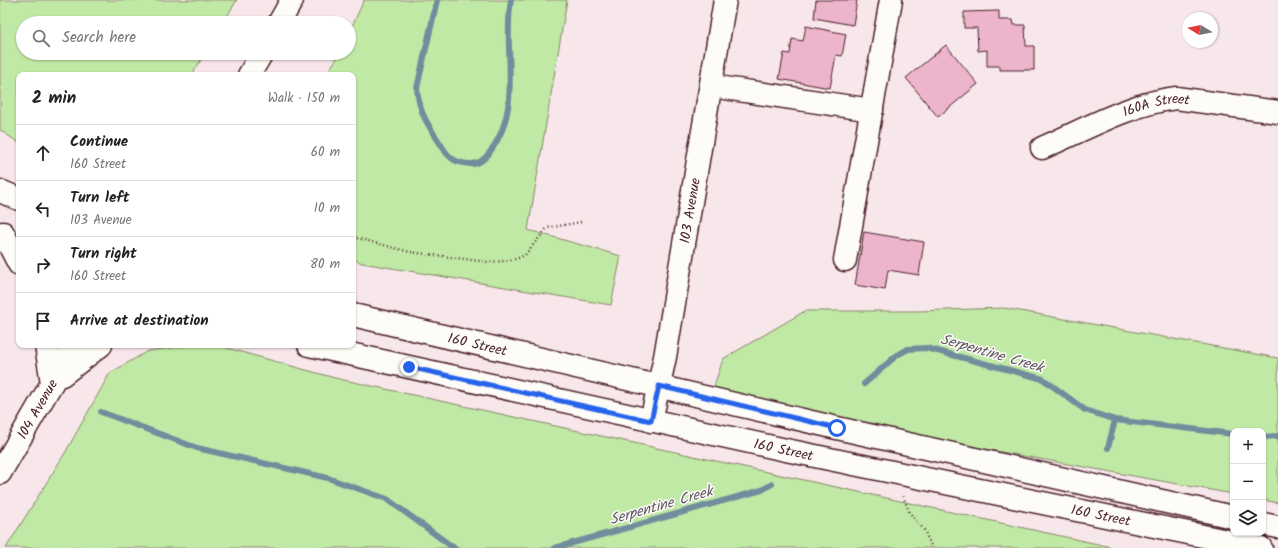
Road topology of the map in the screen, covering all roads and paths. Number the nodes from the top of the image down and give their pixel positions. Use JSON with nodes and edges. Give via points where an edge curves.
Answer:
{"nodes":[{"id":1,"x":292,"y":0,"type":"edge"},
{"id":2,"x":726,"y":0,"type":"edge"},
{"id":3,"x":891,"y":0,"type":"edge"},
{"id":4,"x":283,"y":16,"type":"edge"},
{"id":5,"x":258,"y":60,"type":"edge"},
{"id":6,"x":251,"y":72,"type":"edge"},
{"id":7,"x":711,"y":86,"type":"junction"},
{"id":8,"x":872,"y":110,"type":"junction"},
{"id":9,"x":1278,"y":112,"type":"edge"},
{"id":10,"x":1042,"y":148,"type":"dead end"},
{"id":11,"x":0,"y":191,"type":"edge"},
{"id":12,"x":16,"y":198,"type":"edge"},
{"id":13,"x":581,"y":222,"type":"dead end"},
{"id":14,"x":7,"y":235,"type":"edge"},
{"id":15,"x":356,"y":238,"type":"edge"},
{"id":16,"x":16,"y":257,"type":"edge"},
{"id":17,"x":845,"y":260,"type":"dead end"},
{"id":18,"x":356,"y":316,"type":"edge"},
{"id":19,"x":46,"y":348,"type":"edge"},
{"id":20,"x":72,"y":348,"type":"edge"},
{"id":21,"x":97,"y":348,"type":"edge"},
{"id":22,"x":322,"y":348,"type":"edge"},
{"id":23,"x":52,"y":383,"type":"junction"},
{"id":24,"x":659,"y":386,"type":"junction"},
{"id":25,"x":651,"y":421,"type":"junction"},
{"id":26,"x":0,"y":473,"type":"edge"},
{"id":27,"x":902,"y":492,"type":"dead end"},
{"id":28,"x":1230,"y":517,"type":"edge"},
{"id":29,"x":1266,"y":525,"type":"edge"},
{"id":30,"x":1278,"y":527,"type":"edge"},
{"id":31,"x":932,"y":548,"type":"edge"},
{"id":32,"x":1261,"y":548,"type":"edge"}],
"edges":[{"from":1,"to":4,"type":"main road"},
{"from":2,"to":7,"type":"main road","name":"103 Avenue"},
{"from":3,"to":8,"type":"main road"},
{"from":5,"to":6,"type":"main road"},
{"from":7,"to":8,"type":"main road"},
{"from":7,"to":24,"type":"main road","name":"103 Avenue"},
{"from":8,"to":17,"type":"main road"},
{"from":9,"to":10,"type":"main road","name":"160A Street","via":[[1176,98],[1161,100],[1128,111]]},
{"from":11,"to":12,"type":"main road"},
{"from":13,"to":15,"type":"path","via":[[547,228],[525,255],[505,261],[488,262],[410,252]]},
{"from":14,"to":16,"type":"main road"},
{"from":18,"to":24,"type":"main road","name":"160 Street"},
{"from":19,"to":23,"type":"main road"},
{"from":20,"to":23,"type":"main road","name":"104 Avenue"},
{"from":21,"to":23,"type":"main road"},
{"from":22,"to":25,"type":"main road","name":"160 Street"},
{"from":23,"to":26,"type":"main road","name":"104 Avenue"},
{"from":24,"to":25,"type":"main road","name":"103 Avenue"},
{"from":24,"to":28,"type":"main road","name":"160 Street"},
{"from":25,"to":32,"type":"main road","name":"160 Street"},
{"from":27,"to":31,"type":"path","via":[[909,512],[924,530]]},
{"from":29,"to":30,"type":"main road"}]}
